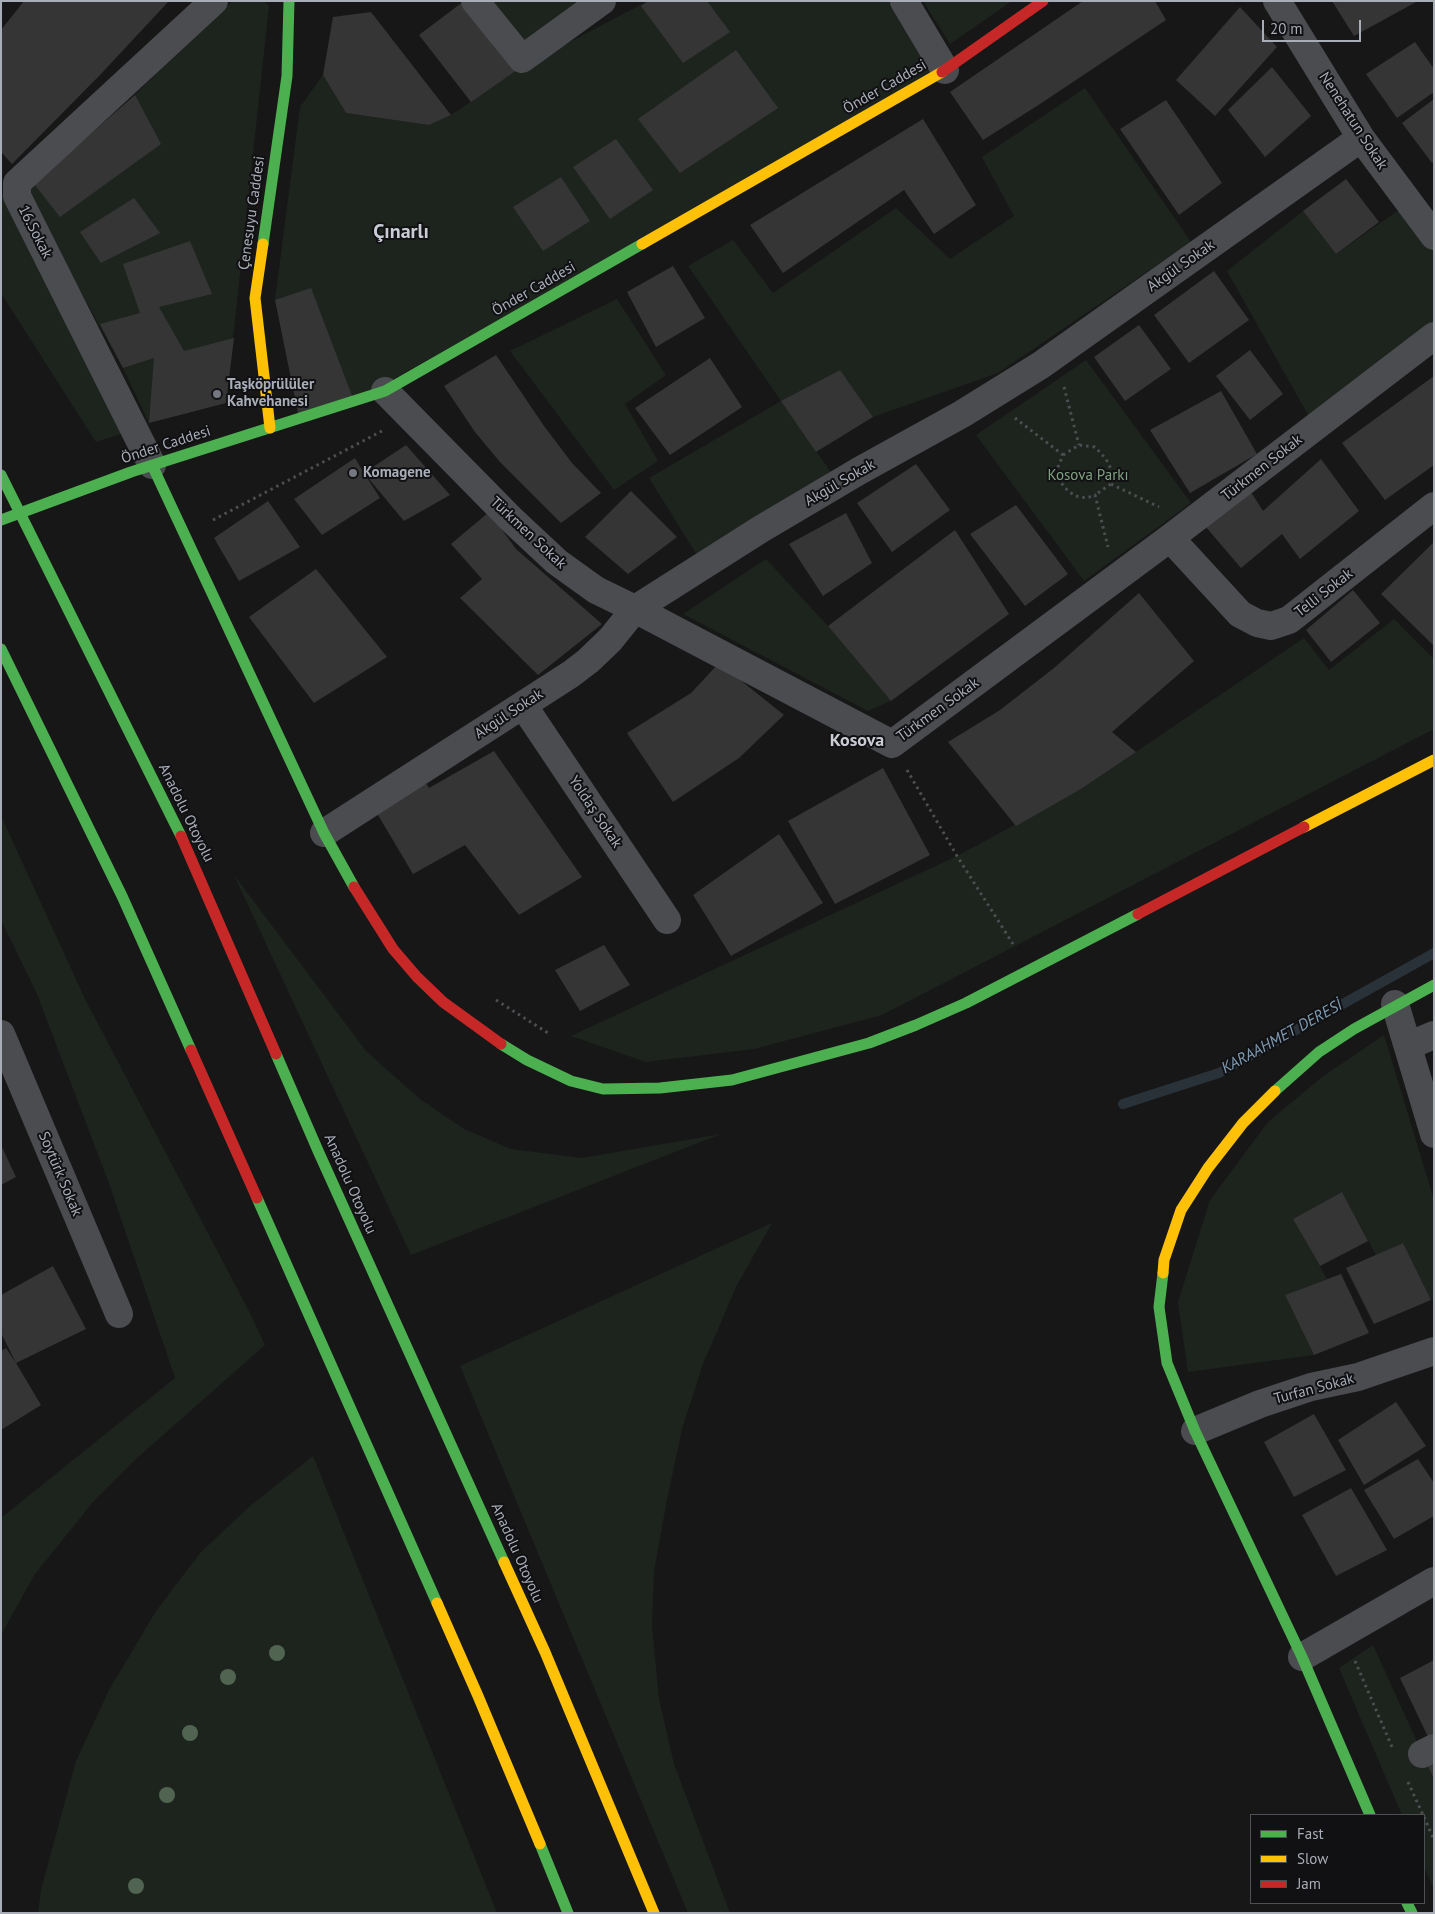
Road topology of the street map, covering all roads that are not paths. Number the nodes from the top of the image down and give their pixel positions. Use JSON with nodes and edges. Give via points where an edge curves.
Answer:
{"nodes":[{"id":1,"x":214,"y":1,"type":"edge"},
{"id":2,"x":289,"y":1,"type":"edge"},
{"id":3,"x":475,"y":1,"type":"edge"},
{"id":4,"x":602,"y":1,"type":"edge"},
{"id":5,"x":904,"y":1,"type":"edge"},
{"id":6,"x":1043,"y":1,"type":"edge"},
{"id":7,"x":1277,"y":1,"type":"edge"},
{"id":8,"x":945,"y":70,"type":"junction"},
{"id":9,"x":1361,"y":138,"type":"junction"},
{"id":10,"x":1434,"y":236,"type":"edge"},
{"id":11,"x":1434,"y":336,"type":"edge"},
{"id":12,"x":385,"y":391,"type":"junction"},
{"id":13,"x":270,"y":428,"type":"junction"},
{"id":14,"x":142,"y":469,"type":"junction"},
{"id":15,"x":1,"y":475,"type":"edge"},
{"id":16,"x":1434,"y":506,"type":"edge"},
{"id":17,"x":1,"y":520,"type":"edge"},
{"id":18,"x":1180,"y":530,"type":"junction"},
{"id":19,"x":635,"y":609,"type":"junction"},
{"id":20,"x":1,"y":649,"type":"edge"},
{"id":21,"x":523,"y":705,"type":"junction"},
{"id":22,"x":1434,"y":760,"type":"edge"},
{"id":23,"x":324,"y":833,"type":"junction"},
{"id":24,"x":668,"y":920,"type":"dead end"},
{"id":25,"x":1434,"y":985,"type":"edge"},
{"id":26,"x":1396,"y":1004,"type":"junction"},
{"id":27,"x":1,"y":1034,"type":"edge"},
{"id":28,"x":1434,"y":1035,"type":"edge"},
{"id":29,"x":1408,"y":1046,"type":"junction"},
{"id":30,"x":1434,"y":1134,"type":"edge"},
{"id":31,"x":119,"y":1314,"type":"dead end"},
{"id":32,"x":1434,"y":1351,"type":"edge"},
{"id":33,"x":1195,"y":1431,"type":"junction"},
{"id":34,"x":1434,"y":1581,"type":"edge"},
{"id":35,"x":1302,"y":1657,"type":"junction"},
{"id":36,"x":1370,"y":1814,"type":"edge"},
{"id":37,"x":568,"y":1913,"type":"edge"},
{"id":38,"x":654,"y":1913,"type":"edge"}],
"edges":[{"from":1,"to":14,"type":"street","name":"16.Sokak","via":[[18,183],[17,196]]},
{"from":2,"to":13,"type":"main road","name":"Çenesuyu Caddesi","via":[[287,76],[255,298]]},
{"from":3,"to":4,"type":"street","via":[[522,59]]},
{"from":5,"to":8,"type":"street"},
{"from":6,"to":8,"type":"main road","name":"Önder Caddesi"},
{"from":7,"to":9,"type":"street","name":"Nenehatun Sokak"},
{"from":8,"to":12,"type":"main road","name":"Önder Caddesi"},
{"from":9,"to":10,"type":"street","name":"Nenehatun Sokak"},
{"from":9,"to":19,"type":"street","name":"Akgül Sokak","via":[[989,397],[843,480]]},
{"from":11,"to":18,"type":"street","name":"Türkmen Sokak"},
{"from":12,"to":13,"type":"main road","name":"Önder Caddesi"},
{"from":12,"to":19,"type":"street","name":"Türkmen Sokak","via":[[557,562],[596,590]]},
{"from":13,"to":14,"type":"main road","name":"Önder Caddesi"},
{"from":14,"to":17,"type":"main road","name":"Önder Caddesi","bridge":true},
{"from":14,"to":23,"type":"main road"},
{"from":15,"to":38,"type":"main road","name":"Anadolu Otoyolu","via":[[186,845],[315,1144],[545,1652]]},
{"from":16,"to":18,"type":"street","name":"Telli Sokak","via":[[1289,620],[1271,626],[1240,614]]},
{"from":18,"to":19,"type":"street","name":"Türkmen Sokak","via":[[892,744]]},
{"from":19,"to":21,"type":"street","name":"Akgül Sokak","via":[[588,661]]},
{"from":20,"to":37,"type":"main road","via":[[122,896],[478,1696]]},
{"from":21,"to":23,"type":"street","name":"Akgül Sokak"},
{"from":21,"to":24,"type":"street","name":"Yoldaş Sokak"},
{"from":22,"to":23,"type":"main road","via":[[966,1003],[916,1025],[868,1043],[732,1080],[643,1089],[603,1088],[571,1081],[491,1038],[443,1002],[393,949]]},
{"from":25,"to":26,"type":"main road"},
{"from":26,"to":29,"type":"street"},
{"from":26,"to":33,"type":"main road","via":[[1319,1052],[1283,1082],[1243,1123],[1181,1210],[1164,1260],[1159,1307],[1167,1362]]},
{"from":27,"to":31,"type":"street","name":"Soytürk Sokak"},
{"from":28,"to":29,"type":"street"},
{"from":29,"to":30,"type":"street"},
{"from":32,"to":33,"type":"street","name":"Turfan Sokak","via":[[1358,1377],[1311,1387],[1260,1404]]},
{"from":33,"to":35,"type":"main road"},
{"from":34,"to":35,"type":"street"},
{"from":35,"to":36,"type":"main road"}]}
